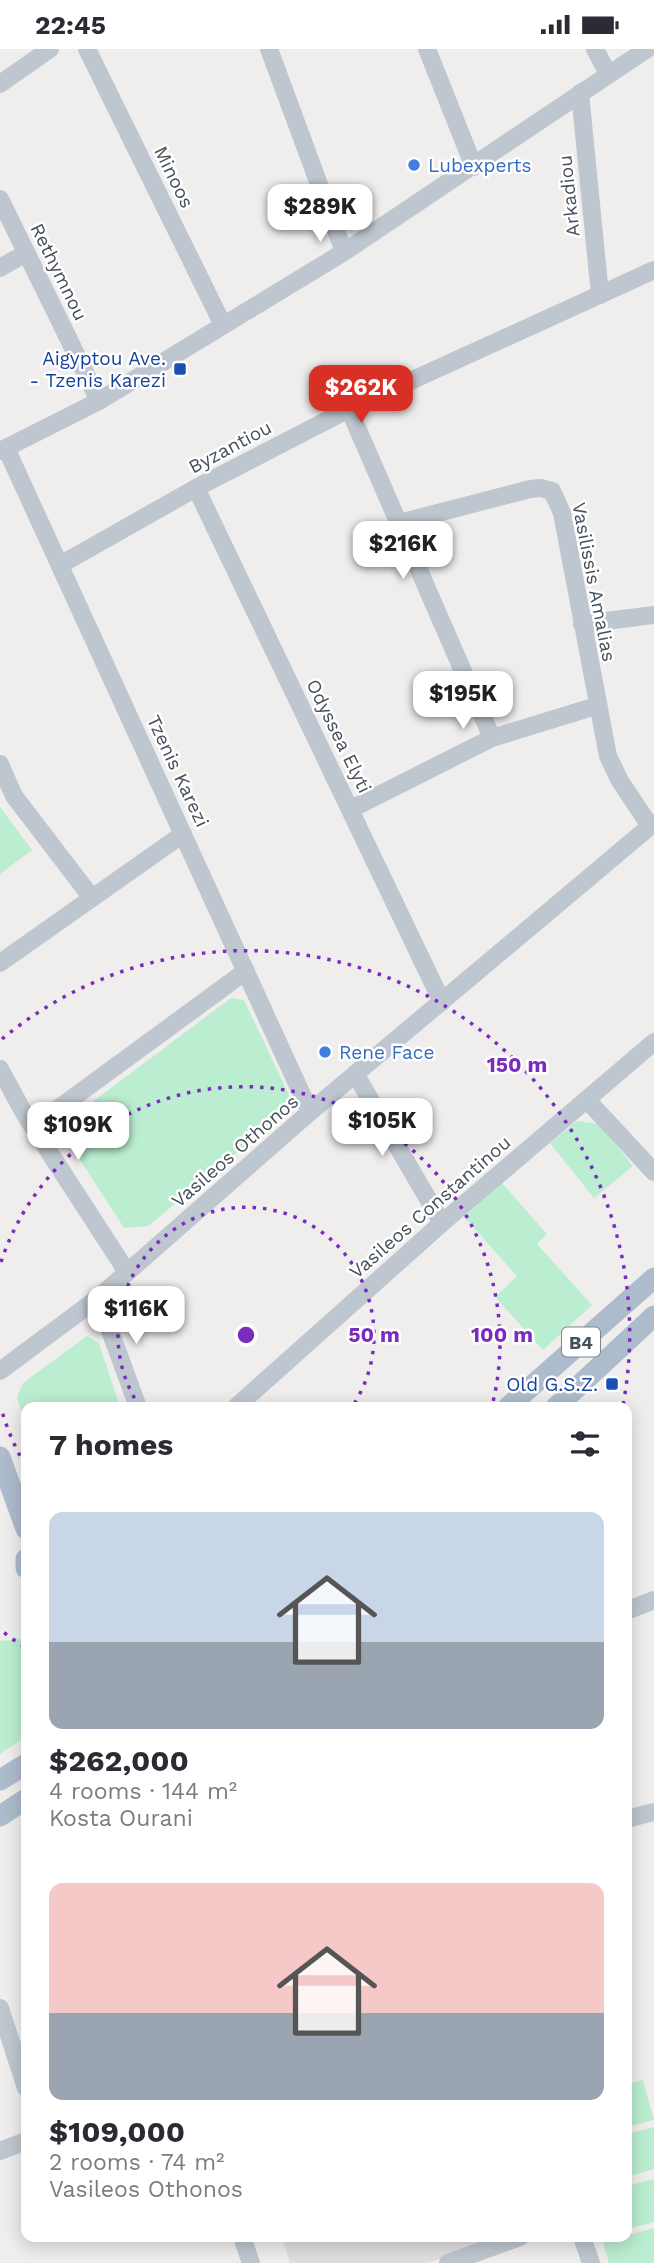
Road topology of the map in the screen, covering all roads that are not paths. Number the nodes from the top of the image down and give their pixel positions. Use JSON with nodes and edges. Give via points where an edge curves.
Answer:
{"nodes":[{"id":1,"x":50,"y":49,"type":"edge"},
{"id":2,"x":87,"y":49,"type":"edge"},
{"id":3,"x":269,"y":49,"type":"edge"},
{"id":4,"x":427,"y":49,"type":"edge"},
{"id":5,"x":595,"y":49,"type":"edge"},
{"id":6,"x":647,"y":49,"type":"edge"},
{"id":7,"x":608,"y":74,"type":"junction"},
{"id":8,"x":0,"y":84,"type":"edge"},
{"id":9,"x":580,"y":93,"type":"junction"},
{"id":10,"x":474,"y":167,"type":"junction"},
{"id":11,"x":0,"y":199,"type":"edge"},
{"id":12,"x":344,"y":252,"type":"junction"},
{"id":13,"x":26,"y":253,"type":"junction"},
{"id":14,"x":0,"y":268,"type":"edge"},
{"id":15,"x":654,"y":270,"type":"edge"},
{"id":16,"x":600,"y":295,"type":"junction"},
{"id":17,"x":223,"y":324,"type":"junction"},
{"id":18,"x":100,"y":401,"type":"junction"},
{"id":19,"x":349,"y":409,"type":"junction"},
{"id":20,"x":3,"y":449,"type":"edge"},
{"id":21,"x":196,"y":488,"type":"junction"},
{"id":22,"x":399,"y":523,"type":"junction"},
{"id":23,"x":60,"y":565,"type":"junction"},
{"id":24,"x":654,"y":615,"type":"edge"},
{"id":25,"x":582,"y":624,"type":"junction"},
{"id":26,"x":596,"y":706,"type":"junction"},
{"id":27,"x":492,"y":738,"type":"junction"},
{"id":28,"x":0,"y":764,"type":"edge"},
{"id":29,"x":351,"y":809,"type":"junction"},
{"id":30,"x":652,"y":825,"type":"edge"},
{"id":31,"x":183,"y":834,"type":"junction"},
{"id":32,"x":92,"y":898,"type":"junction"},
{"id":33,"x":0,"y":963,"type":"edge"},
{"id":34,"x":246,"y":971,"type":"junction"},
{"id":35,"x":442,"y":1002,"type":"junction"},
{"id":36,"x":654,"y":1042,"type":"edge"},
{"id":37,"x":0,"y":1069,"type":"edge"},
{"id":38,"x":356,"y":1075,"type":"junction"},
{"id":39,"x":587,"y":1100,"type":"junction"},
{"id":40,"x":310,"y":1112,"type":"junction"},
{"id":41,"x":33,"y":1127,"type":"junction"},
{"id":42,"x":654,"y":1172,"type":"edge"},
{"id":43,"x":442,"y":1223,"type":"junction"},
{"id":44,"x":127,"y":1272,"type":"junction"},
{"id":45,"x":654,"y":1277,"type":"edge"},
{"id":46,"x":98,"y":1298,"type":"junction"},
{"id":47,"x":654,"y":1316,"type":"edge"},
{"id":48,"x":0,"y":1371,"type":"edge"},
{"id":49,"x":136,"y":1402,"type":"edge"},
{"id":50,"x":242,"y":1402,"type":"edge"},
{"id":51,"x":514,"y":1402,"type":"edge"},
{"id":52,"x":561,"y":1402,"type":"edge"},
{"id":53,"x":0,"y":1457,"type":"edge"},
{"id":54,"x":21,"y":1515,"type":"edge"},
{"id":55,"x":654,"y":1600,"type":"edge"},
{"id":56,"x":632,"y":1609,"type":"edge"},
{"id":57,"x":21,"y":1767,"type":"edge"},
{"id":58,"x":0,"y":1780,"type":"edge"},
{"id":59,"x":21,"y":1802,"type":"edge"},
{"id":60,"x":654,"y":1812,"type":"edge"},
{"id":61,"x":0,"y":1816,"type":"edge"},
{"id":62,"x":632,"y":1818,"type":"edge"},
{"id":63,"x":0,"y":2008,"type":"edge"},
{"id":64,"x":21,"y":2073,"type":"edge"},
{"id":65,"x":21,"y":2143,"type":"edge"},
{"id":66,"x":0,"y":2151,"type":"edge"},
{"id":67,"x":244,"y":2242,"type":"edge"},
{"id":68,"x":506,"y":2242,"type":"edge"},
{"id":69,"x":584,"y":2242,"type":"edge"},
{"id":70,"x":251,"y":2263,"type":"edge"},
{"id":71,"x":449,"y":2263,"type":"edge"},
{"id":72,"x":591,"y":2263,"type":"edge"}],
"edges":[{"from":1,"to":8,"type":"street"},
{"from":2,"to":17,"type":"street","name":"Minoos"},
{"from":3,"to":12,"type":"street"},
{"from":4,"to":10,"type":"street"},
{"from":5,"to":7,"type":"street"},
{"from":6,"to":7,"type":"street"},
{"from":7,"to":9,"type":"street"},
{"from":9,"to":10,"type":"street"},
{"from":9,"to":16,"type":"street","name":"Arkadiou"},
{"from":10,"to":12,"type":"street"},
{"from":11,"to":13,"type":"street","name":"Rethymnou"},
{"from":12,"to":17,"type":"street"},
{"from":13,"to":14,"type":"street"},
{"from":13,"to":18,"type":"street","name":"Rethymnou"},
{"from":15,"to":16,"type":"street","name":"Byzantiou"},
{"from":16,"to":19,"type":"street","name":"Byzantiou"},
{"from":17,"to":18,"type":"street"},
{"from":18,"to":20,"type":"street"},
{"from":19,"to":21,"type":"street","name":"Byzantiou"},
{"from":19,"to":22,"type":"street"},
{"from":20,"to":23,"type":"street","name":"Tzenis Karezi"},
{"from":21,"to":23,"type":"street","name":"Byzantiou"},
{"from":21,"to":29,"type":"street","name":"Odyssea Elyti"},
{"from":22,"to":25,"type":"street","name":"Vasilissis Amalias","via":[[530,489],[552,491],[562,513]]},
{"from":22,"to":27,"type":"street"},
{"from":23,"to":31,"type":"street","name":"Tzenis Karezi"},
{"from":24,"to":25,"type":"street"},
{"from":25,"to":26,"type":"street","name":"Vasilissis Amalias"},
{"from":26,"to":27,"type":"street"},
{"from":26,"to":30,"type":"street","name":"Vasilissis Amalias","via":[[613,769]]},
{"from":27,"to":29,"type":"street"},
{"from":28,"to":32,"type":"street","via":[[14,796]]},
{"from":29,"to":35,"type":"street","name":"Odyssea Elyti"},
{"from":30,"to":35,"type":"street","name":"Vasileos Othonos"},
{"from":31,"to":32,"type":"street"},
{"from":31,"to":34,"type":"street","name":"Tzenis Karezi"},
{"from":32,"to":33,"type":"street"},
{"from":34,"to":40,"type":"street","name":"Tzenis Karezi"},
{"from":34,"to":41,"type":"street"},
{"from":35,"to":38,"type":"street","name":"Vasileos Othonos"},
{"from":36,"to":39,"type":"street","name":"Vasileos Constantinou"},
{"from":37,"to":41,"type":"street"},
{"from":38,"to":40,"type":"street","name":"Vasileos Othonos"},
{"from":38,"to":43,"type":"street"},
{"from":39,"to":42,"type":"street"},
{"from":39,"to":43,"type":"street","name":"Vasileos Constantinou"},
{"from":40,"to":44,"type":"street","name":"Vasileos Othonos"},
{"from":41,"to":44,"type":"street"},
{"from":43,"to":50,"type":"street","name":"Vasileos Constantinou"},
{"from":44,"to":46,"type":"street","name":"Vasileos Othonos"},
{"from":45,"to":51,"type":"main road","number":"B4"},
{"from":46,"to":48,"type":"street","name":"Vasileos Othonos"},
{"from":46,"to":49,"type":"street"},
{"from":47,"to":52,"type":"main road","number":"B4"},
{"from":53,"to":54,"type":"main road"},
{"from":55,"to":56,"type":"street"},
{"from":57,"to":58,"type":"main road"},
{"from":59,"to":61,"type":"main road"},
{"from":60,"to":62,"type":"street"},
{"from":63,"to":64,"type":"street"},
{"from":65,"to":66,"type":"street"},
{"from":67,"to":70,"type":"street"},
{"from":68,"to":71,"type":"street"},
{"from":69,"to":72,"type":"street"}]}
